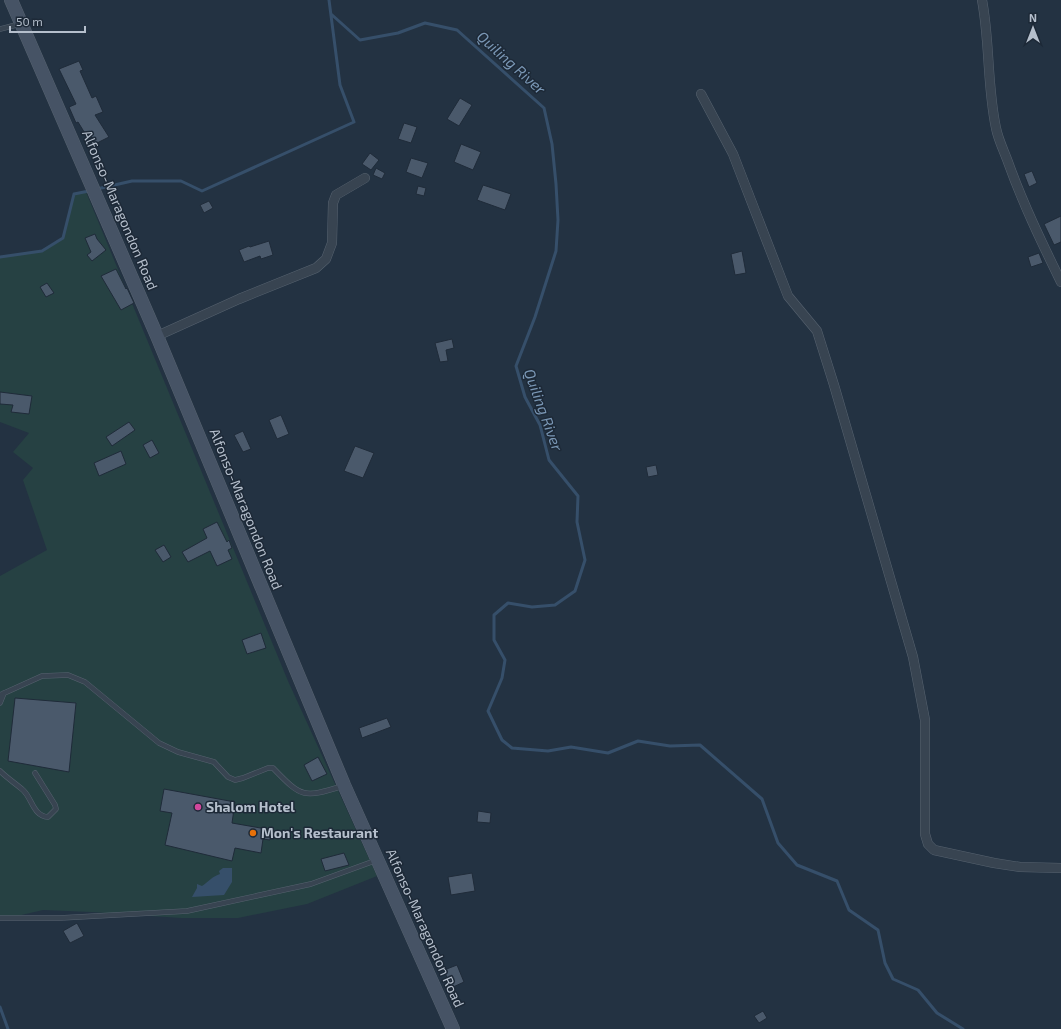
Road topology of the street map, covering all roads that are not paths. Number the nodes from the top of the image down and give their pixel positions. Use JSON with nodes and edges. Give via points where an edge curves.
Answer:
{"nodes":[{"id":1,"x":12,"y":0,"type":"edge"},
{"id":2,"x":982,"y":0,"type":"edge"},
{"id":3,"x":21,"y":23,"type":"junction"},
{"id":4,"x":0,"y":29,"type":"edge"},
{"id":5,"x":701,"y":94,"type":"dead end"},
{"id":6,"x":365,"y":178,"type":"dead end"},
{"id":7,"x":1061,"y":282,"type":"edge"},
{"id":8,"x":157,"y":336,"type":"junction"},
{"id":9,"x":2,"y":694,"type":"edge"},
{"id":10,"x":0,"y":702,"type":"edge"},
{"id":11,"x":0,"y":771,"type":"edge"},
{"id":12,"x":35,"y":773,"type":"dead end"},
{"id":13,"x":344,"y":785,"type":"junction"},
{"id":14,"x":378,"y":860,"type":"junction"},
{"id":15,"x":1061,"y":868,"type":"edge"},
{"id":16,"x":0,"y":918,"type":"edge"},
{"id":17,"x":453,"y":1029,"type":"edge"}],
"edges":[{"from":1,"to":3,"type":"street","name":"Alfonso-Maragondon Road"},
{"from":2,"to":7,"type":"street","via":[[987,25],[990,88],[996,128],[1037,234]]},
{"from":3,"to":4,"type":"lane"},
{"from":3,"to":8,"type":"street","name":"Alfonso-Maragondon Road"},
{"from":5,"to":15,"type":"street","via":[[733,154],[788,296],[818,331],[913,657],[925,720],[925,834],[928,844],[934,850],[994,863],[1020,867]]},
{"from":6,"to":8,"type":"street","via":[[336,195],[333,203],[332,243],[326,259],[316,268]]},
{"from":8,"to":13,"type":"street","name":"Alfonso-Maragondon Road"},
{"from":9,"to":10,"type":"lane"},
{"from":9,"to":13,"type":"lane","via":[[42,676],[68,675],[85,682],[159,743],[178,752],[214,762],[228,777],[235,780],[274,768],[301,793],[312,794]]},
{"from":11,"to":12,"type":"lane","via":[[24,791],[40,814],[48,818],[56,809],[54,802]]},
{"from":13,"to":14,"type":"street","name":"Alfonso-Maragondon Road"},
{"from":14,"to":16,"type":"lane","via":[[311,884],[187,911],[60,918]]},
{"from":14,"to":17,"type":"street","name":"Alfonso-Maragondon Road"}]}
